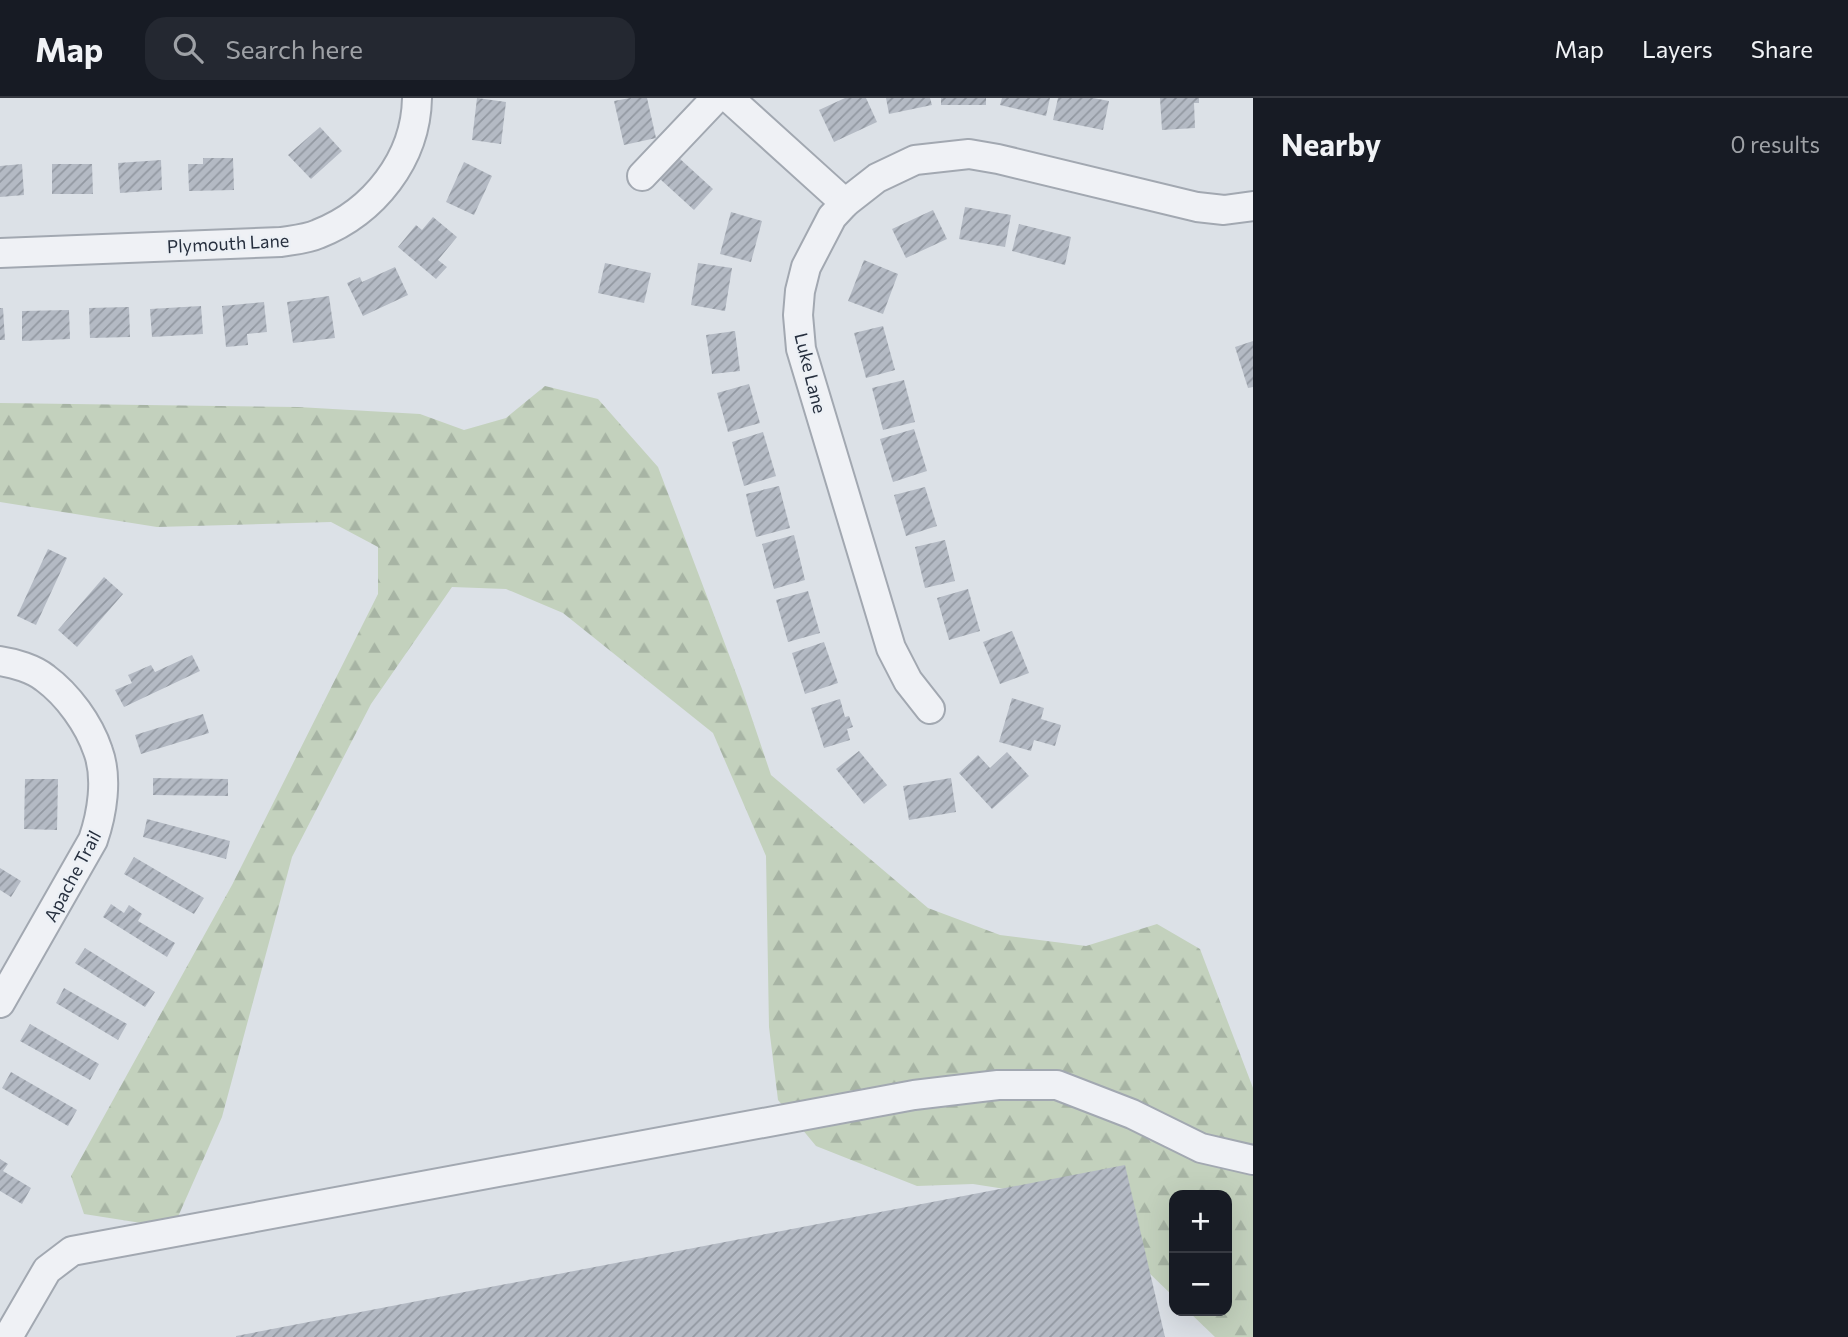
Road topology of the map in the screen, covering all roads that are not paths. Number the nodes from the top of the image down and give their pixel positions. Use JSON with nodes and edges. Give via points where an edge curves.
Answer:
{"nodes":[{"id":1,"x":417,"y":98,"type":"edge"},
{"id":2,"x":716,"y":98,"type":"edge"},
{"id":3,"x":729,"y":98,"type":"edge"},
{"id":4,"x":642,"y":176,"type":"dead end"},
{"id":5,"x":845,"y":203,"type":"junction"},
{"id":6,"x":1253,"y":206,"type":"edge"},
{"id":7,"x":0,"y":253,"type":"edge"},
{"id":8,"x":0,"y":662,"type":"edge"},
{"id":9,"x":930,"y":709,"type":"dead end"},
{"id":10,"x":0,"y":1003,"type":"edge"},
{"id":11,"x":1253,"y":1160,"type":"edge"},
{"id":12,"x":8,"y":1337,"type":"edge"}],
"edges":[{"from":1,"to":7,"type":"street","name":"Plymouth Lane","via":[[414,130],[399,168],[355,215],[317,235],[281,242]]},
{"from":2,"to":4,"type":"street"},
{"from":3,"to":5,"type":"street"},
{"from":5,"to":6,"type":"street","name":"Luke Lane","via":[[877,178],[915,160],[969,154],[1197,207]]},
{"from":5,"to":9,"type":"street","name":"Luke Lane","via":[[832,217],[806,267],[798,315],[801,349],[891,648]]},
{"from":8,"to":10,"type":"street","name":"Apache Trail","via":[[43,676],[65,697],[99,752],[103,783],[101,818],[93,840]]},
{"from":11,"to":12,"type":"street","via":[[1201,1147],[1057,1085],[998,1085],[914,1095],[72,1251],[47,1270]]}]}
